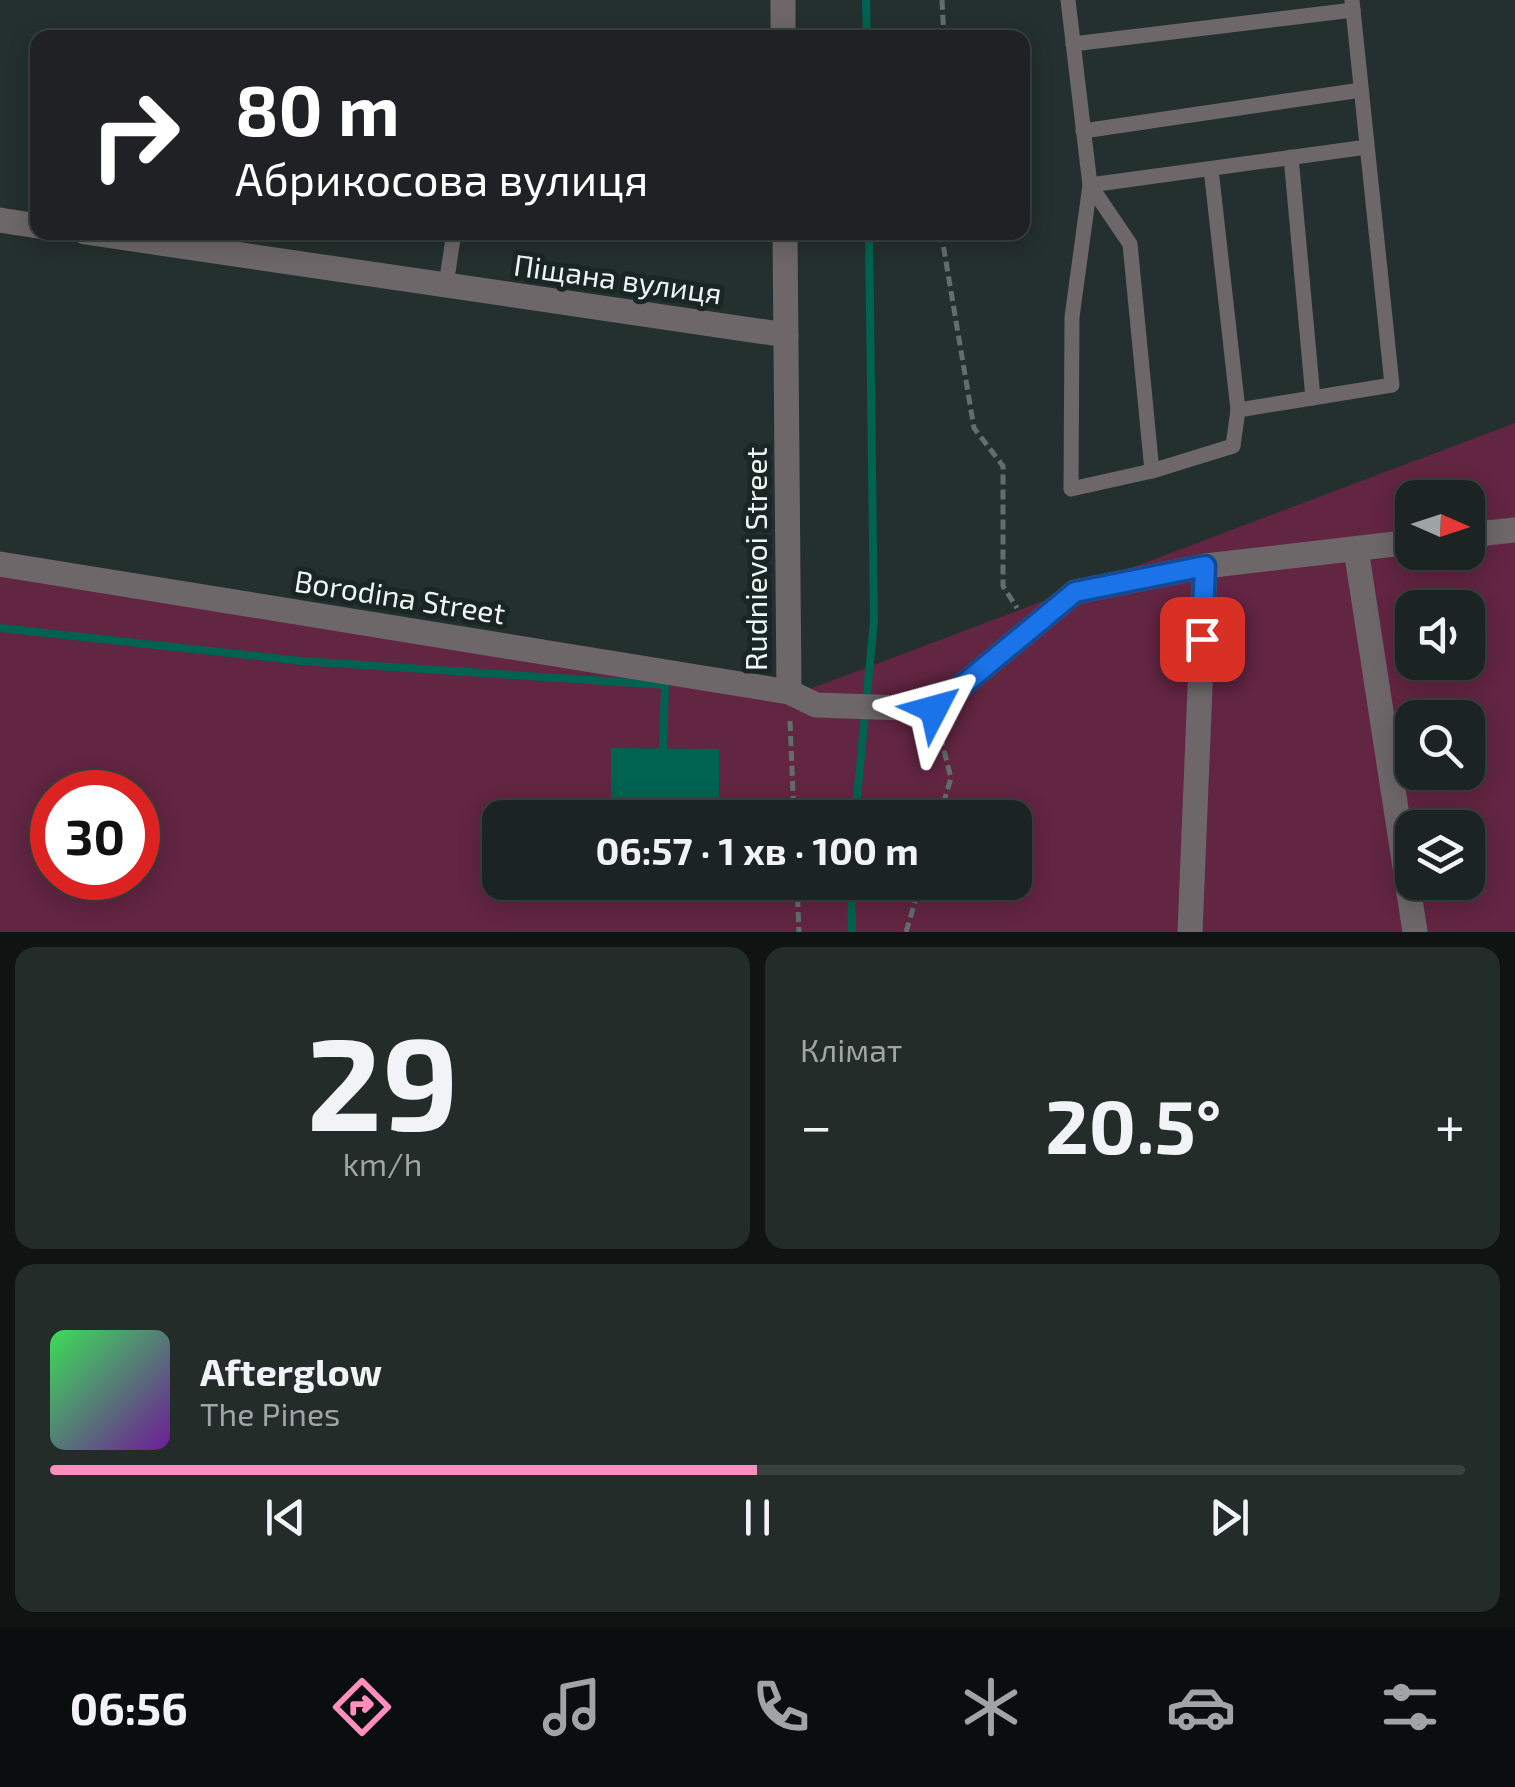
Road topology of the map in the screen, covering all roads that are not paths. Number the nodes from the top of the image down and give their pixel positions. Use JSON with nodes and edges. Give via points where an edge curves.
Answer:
{"nodes":[{"id":1,"x":783,"y":0,"type":"edge"},
{"id":2,"x":1068,"y":0,"type":"edge"},
{"id":3,"x":1352,"y":5,"type":"edge"},
{"id":4,"x":783,"y":30,"type":"edge"},
{"id":5,"x":1073,"y":44,"type":"junction"},
{"id":6,"x":1361,"y":90,"type":"junction"},
{"id":7,"x":1084,"y":131,"type":"junction"},
{"id":8,"x":1367,"y":147,"type":"junction"},
{"id":9,"x":1290,"y":158,"type":"junction"},
{"id":10,"x":1210,"y":168,"type":"junction"},
{"id":11,"x":1090,"y":186,"type":"junction"},
{"id":12,"x":0,"y":220,"type":"edge"},
{"id":13,"x":30,"y":225,"type":"edge"},
{"id":14,"x":193,"y":240,"type":"edge"},
{"id":15,"x":453,"y":240,"type":"edge"},
{"id":16,"x":785,"y":240,"type":"edge"},
{"id":17,"x":446,"y":285,"type":"junction"},
{"id":18,"x":786,"y":335,"type":"junction"},
{"id":19,"x":1313,"y":398,"type":"junction"},
{"id":20,"x":1238,"y":410,"type":"junction"},
{"id":21,"x":1152,"y":471,"type":"junction"},
{"id":22,"x":1515,"y":530,"type":"edge"},
{"id":23,"x":1485,"y":534,"type":"edge"},
{"id":24,"x":1395,"y":544,"type":"edge"},
{"id":25,"x":1356,"y":548,"type":"junction"},
{"id":26,"x":0,"y":564,"type":"edge"},
{"id":27,"x":1205,"y":566,"type":"junction"},
{"id":28,"x":789,"y":692,"type":"junction"},
{"id":29,"x":1190,"y":932,"type":"edge"},
{"id":30,"x":1416,"y":932,"type":"edge"}],
"edges":[{"from":1,"to":4,"type":"street"},
{"from":2,"to":5,"type":"lane"},
{"from":3,"to":5,"type":"lane"},
{"from":3,"to":6,"type":"lane"},
{"from":5,"to":7,"type":"lane"},
{"from":6,"to":7,"type":"lane"},
{"from":6,"to":8,"type":"lane"},
{"from":7,"to":11,"type":"lane"},
{"from":8,"to":9,"type":"lane"},
{"from":8,"to":19,"type":"lane","via":[[1392,385]]},
{"from":9,"to":10,"type":"lane"},
{"from":9,"to":19,"type":"lane"},
{"from":10,"to":11,"type":"lane"},
{"from":10,"to":20,"type":"lane"},
{"from":11,"to":21,"type":"lane","via":[[1130,244]]},
{"from":11,"to":21,"type":"lane","via":[[1072,317],[1072,489]]},
{"from":12,"to":13,"type":"street"},
{"from":14,"to":17,"type":"street","name":"Піщана вулиця"},
{"from":15,"to":17,"type":"lane"},
{"from":16,"to":18,"type":"street","name":"Rudnievoi Street"},
{"from":17,"to":18,"type":"street","name":"Піщана вулиця"},
{"from":18,"to":28,"type":"street","name":"Rudnievoi Street"},
{"from":19,"to":20,"type":"lane"},
{"from":20,"to":21,"type":"lane","via":[[1234,446]]},
{"from":22,"to":23,"type":"street"},
{"from":24,"to":25,"type":"street"},
{"from":25,"to":27,"type":"street"},
{"from":25,"to":30,"type":"street"},
{"from":26,"to":28,"type":"street","name":"Borodina Street"},
{"from":27,"to":28,"type":"street","name":"Rudnievoi Street","via":[[1075,592],[934,709],[816,704]]},
{"from":27,"to":29,"type":"street"}]}
